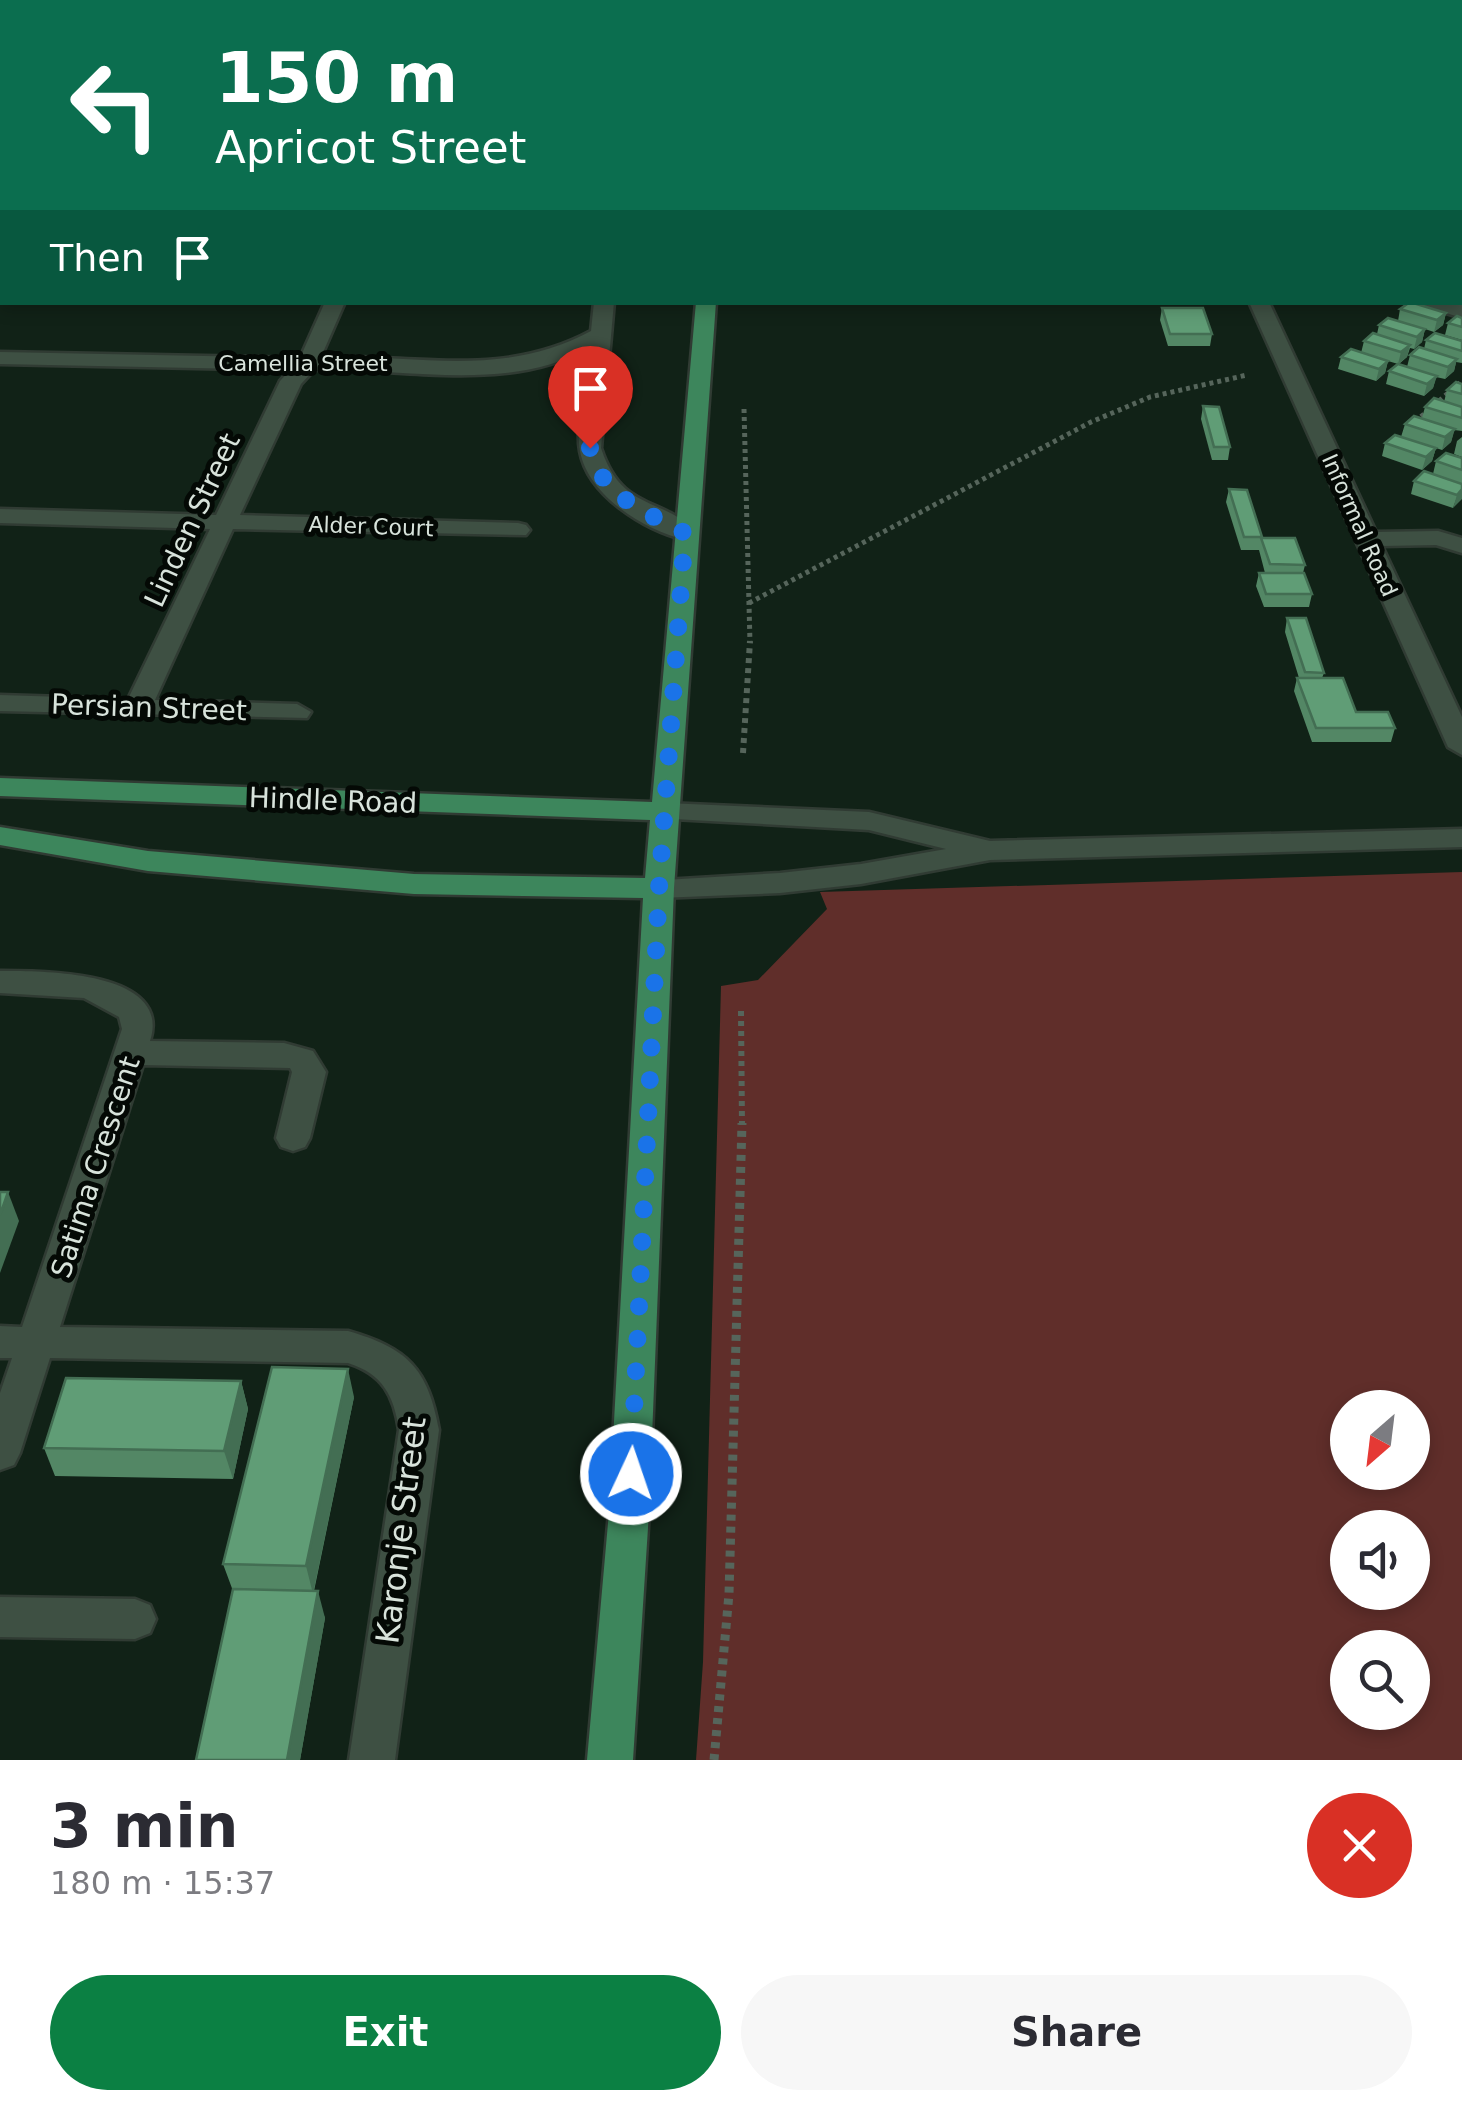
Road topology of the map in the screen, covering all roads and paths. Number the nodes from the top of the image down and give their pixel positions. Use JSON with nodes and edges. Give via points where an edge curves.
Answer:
{"nodes":[{"id":1,"x":334,"y":305,"type":"edge"},
{"id":2,"x":604,"y":305,"type":"edge"},
{"id":3,"x":706,"y":305,"type":"edge"},
{"id":4,"x":1260,"y":305,"type":"edge"},
{"id":5,"x":600,"y":334,"type":"junction"},
{"id":6,"x":0,"y":358,"type":"edge"},
{"id":7,"x":1286,"y":362,"type":"junction"},
{"id":8,"x":308,"y":364,"type":"junction"},
{"id":9,"x":1462,"y":381,"type":"edge"},
{"id":10,"x":743,"y":390,"type":"dead end"},
{"id":11,"x":1342,"y":486,"type":"junction"},
{"id":12,"x":0,"y":516,"type":"edge"},
{"id":13,"x":224,"y":522,"type":"junction"},
{"id":14,"x":518,"y":530,"type":"dead end"},
{"id":15,"x":685,"y":533,"type":"junction"},
{"id":16,"x":1366,"y":539,"type":"junction"},
{"id":17,"x":1462,"y":546,"type":"edge"},
{"id":18,"x":749,"y":603,"type":"junction"},
{"id":19,"x":0,"y":703,"type":"edge"},
{"id":20,"x":138,"y":707,"type":"junction"},
{"id":21,"x":297,"y":712,"type":"dead end"},
{"id":22,"x":1462,"y":747,"type":"edge"},
{"id":23,"x":743,"y":752,"type":"dead end"},
{"id":24,"x":0,"y":787,"type":"edge"},
{"id":25,"x":666,"y":812,"type":"junction"},
{"id":26,"x":0,"y":836,"type":"edge"},
{"id":27,"x":1462,"y":838,"type":"edge"},
{"id":28,"x":990,"y":850,"type":"junction"},
{"id":29,"x":659,"y":888,"type":"junction"},
{"id":30,"x":0,"y":982,"type":"edge"},
{"id":31,"x":741,"y":1011,"type":"dead end"},
{"id":32,"x":132,"y":1054,"type":"junction"},
{"id":33,"x":293,"y":1138,"type":"dead end"},
{"id":34,"x":19,"y":1343,"type":"edge"},
{"id":35,"x":0,"y":1453,"type":"edge"},
{"id":36,"x":0,"y":1617,"type":"edge"},
{"id":37,"x":135,"y":1619,"type":"dead end"},
{"id":38,"x":372,"y":1760,"type":"edge"},
{"id":39,"x":610,"y":1760,"type":"edge"},
{"id":40,"x":714,"y":1760,"type":"edge"}],
"edges":[{"from":1,"to":8,"type":"street","name":"Linden Street"},
{"from":2,"to":5,"type":"street"},
{"from":3,"to":15,"type":"main road"},
{"from":4,"to":7,"type":"street","name":"Informal Road"},
{"from":5,"to":8,"type":"street","name":"Camellia Street","via":[[565,354],[517,365]]},
{"from":5,"to":15,"type":"street","via":[[590,448],[595,471],[618,495]]},
{"from":6,"to":8,"type":"street","name":"Camellia Street"},
{"from":7,"to":11,"type":"street","name":"Informal Road"},
{"from":7,"to":18,"type":"path","via":[[1150,398],[1091,422]]},
{"from":8,"to":13,"type":"street","name":"Linden Street","via":[[291,380]]},
{"from":9,"to":11,"type":"path"},
{"from":10,"to":18,"type":"path"},
{"from":11,"to":16,"type":"street","name":"Informal Road"},
{"from":12,"to":13,"type":"street","name":"Alder Court"},
{"from":13,"to":14,"type":"street","name":"Alder Court"},
{"from":13,"to":20,"type":"street","name":"Linden Street"},
{"from":15,"to":25,"type":"main road"},
{"from":16,"to":17,"type":"street","via":[[1438,538]]},
{"from":16,"to":22,"type":"street","name":"Informal Road"},
{"from":18,"to":23,"type":"path"},
{"from":19,"to":20,"type":"street","name":"Persian Street"},
{"from":20,"to":21,"type":"street","name":"Persian Street"},
{"from":24,"to":25,"type":"main road","name":"Hindle Road"},
{"from":25,"to":28,"type":"street","via":[[870,821]]},
{"from":25,"to":29,"type":"main road"},
{"from":26,"to":29,"type":"main road","via":[[148,861],[414,884]]},
{"from":27,"to":28,"type":"street"},
{"from":28,"to":29,"type":"street","via":[[861,874]]},
{"from":29,"to":39,"type":"main road","via":[[629,1512]]},
{"from":30,"to":32,"type":"street","name":"Satima Crescent","via":[[82,984],[120,999],[134,1012],[138,1028]]},
{"from":31,"to":40,"type":"path","via":[[730,1574]]},
{"from":32,"to":33,"type":"street","via":[[301,1059],[309,1072]]},
{"from":32,"to":34,"type":"street","name":"Satima Crescent"},
{"from":34,"to":35,"type":"street"},
{"from":34,"to":38,"type":"street","name":"Karonje Street","via":[[348,1348],[370,1352],[402,1376],[416,1401],[418,1430]]},
{"from":36,"to":37,"type":"street"}]}
